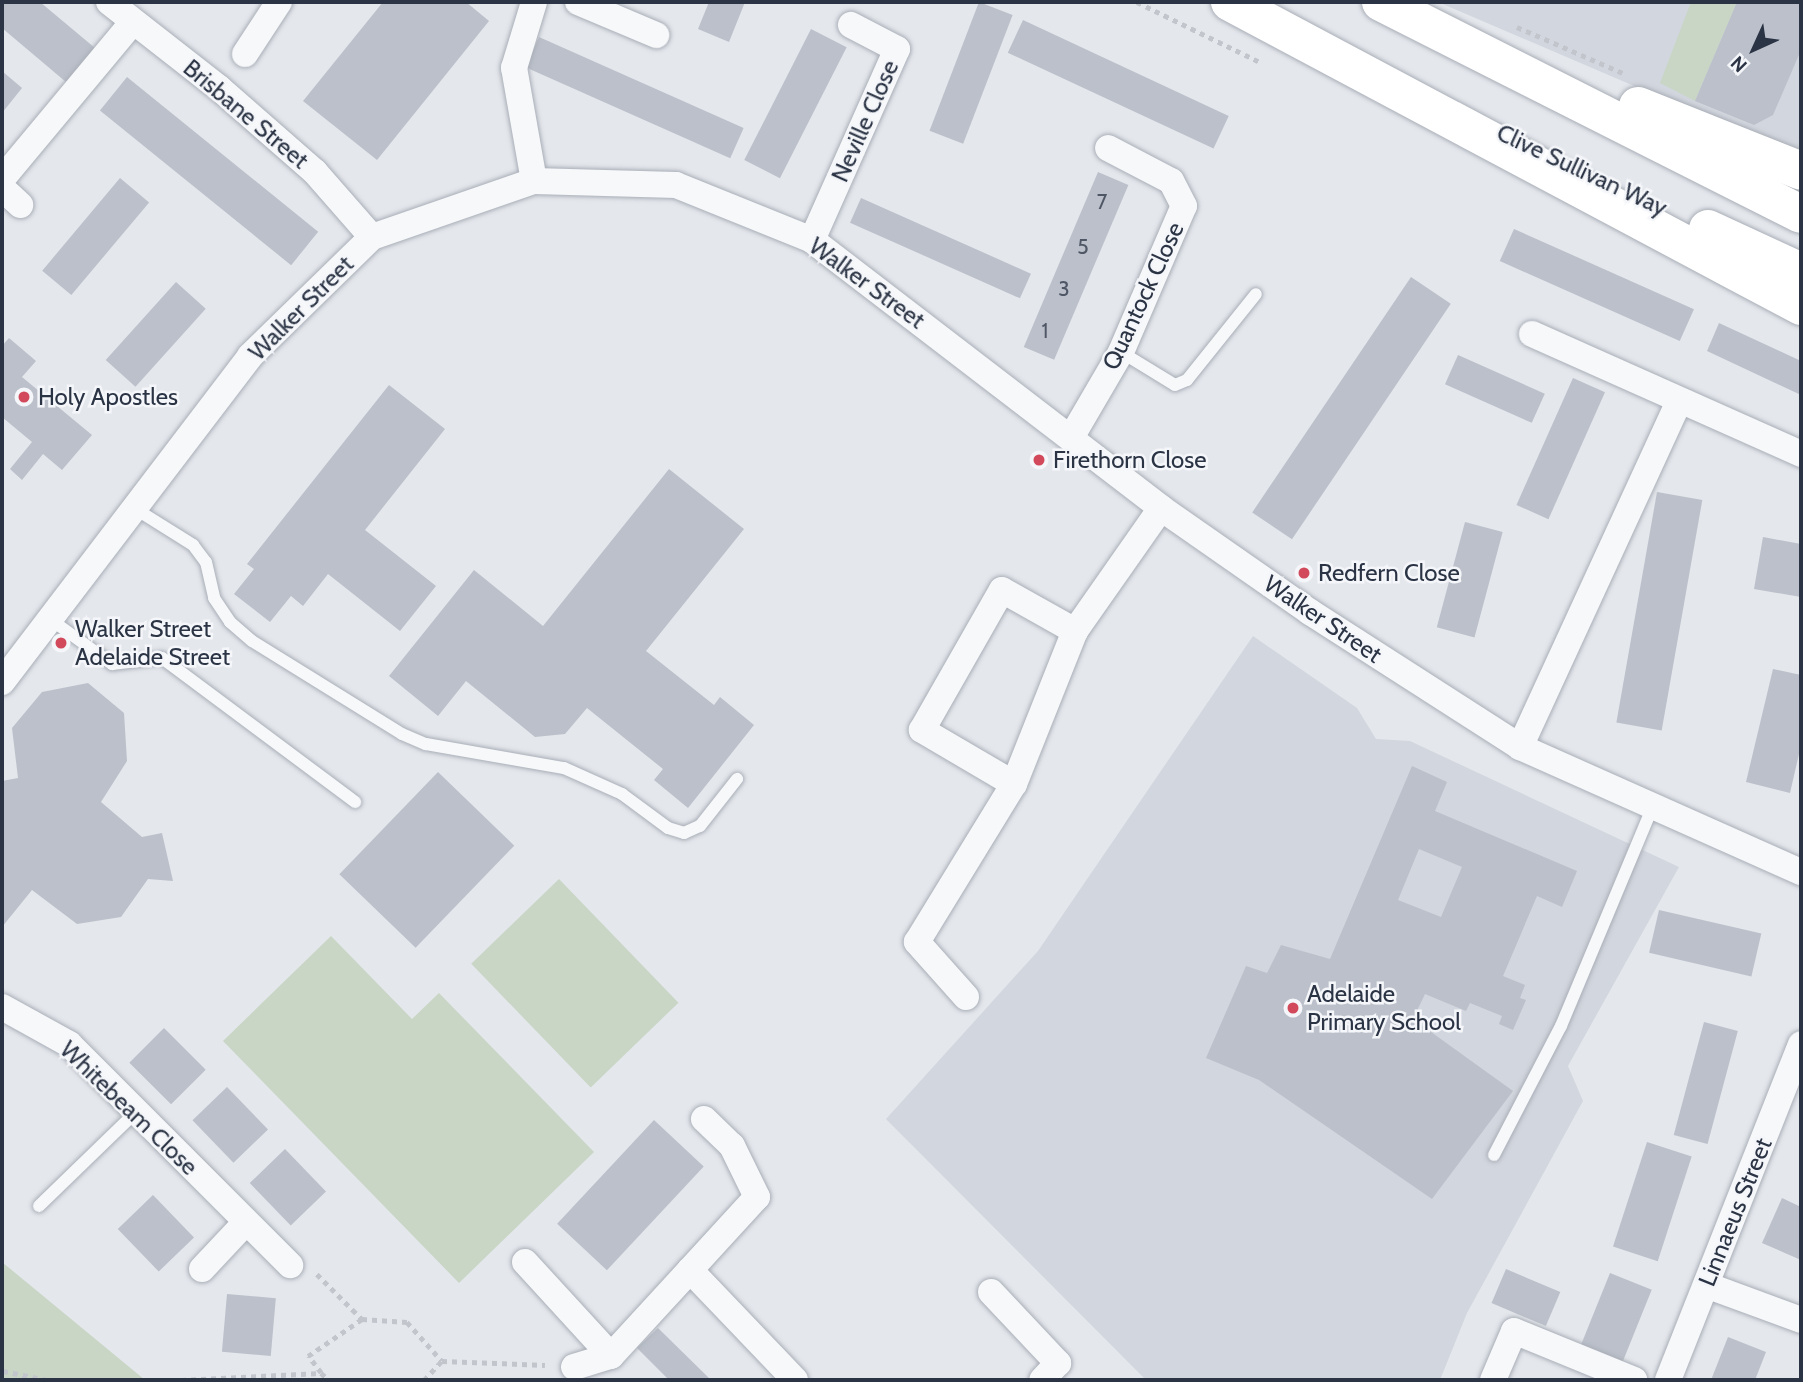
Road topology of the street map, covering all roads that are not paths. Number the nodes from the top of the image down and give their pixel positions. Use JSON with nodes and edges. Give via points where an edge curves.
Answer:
{"nodes":[{"id":1,"x":109,"y":2,"type":"edge"},
{"id":2,"x":279,"y":2,"type":"edge"},
{"id":3,"x":534,"y":2,"type":"edge"},
{"id":4,"x":578,"y":2,"type":"edge"},
{"id":5,"x":1230,"y":2,"type":"edge"},
{"id":6,"x":1381,"y":2,"type":"edge"},
{"id":7,"x":1418,"y":19,"type":"junction"},
{"id":8,"x":133,"y":22,"type":"junction"},
{"id":9,"x":851,"y":25,"type":"dead end"},
{"id":10,"x":656,"y":34,"type":"dead end"},
{"id":11,"x":245,"y":54,"type":"dead end"},
{"id":12,"x":1362,"y":69,"type":"junction"},
{"id":13,"x":1108,"y":148,"type":"dead end"},
{"id":14,"x":1801,"y":171,"type":"edge"},
{"id":15,"x":2,"y":179,"type":"edge"},
{"id":16,"x":534,"y":181,"type":"junction"},
{"id":17,"x":1801,"y":214,"type":"edge"},
{"id":18,"x":372,"y":237,"type":"junction"},
{"id":19,"x":812,"y":240,"type":"junction"},
{"id":20,"x":1801,"y":272,"type":"edge"},
{"id":21,"x":1256,"y":294,"type":"dead end"},
{"id":22,"x":1801,"y":306,"type":"edge"},
{"id":23,"x":1532,"y":334,"type":"dead end"},
{"id":24,"x":1121,"y":352,"type":"junction"},
{"id":25,"x":1679,"y":402,"type":"junction"},
{"id":26,"x":1072,"y":436,"type":"junction"},
{"id":27,"x":1801,"y":454,"type":"edge"},
{"id":28,"x":134,"y":508,"type":"junction"},
{"id":29,"x":1161,"y":508,"type":"junction"},
{"id":30,"x":50,"y":619,"type":"junction"},
{"id":31,"x":1075,"y":631,"type":"junction"},
{"id":32,"x":3,"y":676,"type":"edge"},
{"id":33,"x":1520,"y":747,"type":"junction"},
{"id":34,"x":737,"y":779,"type":"dead end"},
{"id":35,"x":1014,"y":784,"type":"junction"},
{"id":36,"x":355,"y":802,"type":"dead end"},
{"id":37,"x":1653,"y":806,"type":"junction"},
{"id":38,"x":1801,"y":872,"type":"edge"},
{"id":39,"x":966,"y":997,"type":"dead end"},
{"id":40,"x":2,"y":1007,"type":"edge"},
{"id":41,"x":1801,"y":1044,"type":"edge"},
{"id":42,"x":136,"y":1112,"type":"junction"},
{"id":43,"x":704,"y":1119,"type":"dead end"},
{"id":44,"x":1494,"y":1155,"type":"dead end"},
{"id":45,"x":39,"y":1206,"type":"dead end"},
{"id":46,"x":246,"y":1222,"type":"junction"},
{"id":47,"x":525,"y":1262,"type":"dead end"},
{"id":48,"x":290,"y":1265,"type":"road end"},
{"id":49,"x":202,"y":1269,"type":"dead end"},
{"id":50,"x":690,"y":1270,"type":"junction"},
{"id":51,"x":1706,"y":1285,"type":"junction"},
{"id":52,"x":991,"y":1292,"type":"dead end"},
{"id":53,"x":1801,"y":1320,"type":"edge"},
{"id":54,"x":611,"y":1356,"type":"junction"},
{"id":55,"x":574,"y":1367,"type":"road end"},
{"id":56,"x":794,"y":1380,"type":"edge"},
{"id":57,"x":1042,"y":1380,"type":"edge"},
{"id":58,"x":1493,"y":1380,"type":"edge"},
{"id":59,"x":1634,"y":1380,"type":"edge"},
{"id":60,"x":1668,"y":1380,"type":"edge"}],
"edges":[{"from":1,"to":8,"type":"street","name":"Brisbane Street"},
{"from":2,"to":11,"type":"street"},
{"from":3,"to":16,"type":"street","via":[[514,68]]},
{"from":4,"to":10,"type":"street"},
{"from":5,"to":12,"type":"highway"},
{"from":6,"to":7,"type":"highway"},
{"from":7,"to":14,"type":"highway"},
{"from":7,"to":17,"type":"highway"},
{"from":8,"to":15,"type":"street"},
{"from":8,"to":18,"type":"street","name":"Brisbane Street","via":[[219,88],[315,172]]},
{"from":9,"to":19,"type":"street","name":"Neville Close","via":[[897,49]]},
{"from":12,"to":20,"type":"highway","name":"Clive Sullivan Way"},
{"from":12,"to":22,"type":"highway"},
{"from":13,"to":24,"type":"street","name":"Quantock Close","via":[[1171,181],[1184,206]]},
{"from":16,"to":18,"type":"street","name":"Walker Street"},
{"from":16,"to":19,"type":"street","name":"Walker Street","via":[[676,185]]},
{"from":18,"to":28,"type":"street","name":"Walker Street","via":[[250,356]]},
{"from":19,"to":26,"type":"street","name":"Walker Street"},
{"from":21,"to":24,"type":"lane","via":[[1187,380],[1175,385]]},
{"from":23,"to":25,"type":"street"},
{"from":24,"to":26,"type":"street","name":"Quantock Close"},
{"from":25,"to":27,"type":"street"},
{"from":25,"to":33,"type":"street"},
{"from":26,"to":29,"type":"street","name":"Walker Street"},
{"from":28,"to":30,"type":"street","name":"Walker Street"},
{"from":28,"to":34,"type":"lane","via":[[193,545],[206,562],[214,598],[230,622],[252,641],[402,734],[426,744],[564,768],[622,794],[668,828],[684,834],[700,826]]},
{"from":29,"to":31,"type":"street"},
{"from":29,"to":33,"type":"street","name":"Walker Street"},
{"from":30,"to":32,"type":"street","name":"Walker Street"},
{"from":30,"to":36,"type":"lane","via":[[112,664],[162,658]]},
{"from":31,"to":35,"type":"street"},
{"from":31,"to":35,"type":"street","via":[[1002,590],[922,730]]},
{"from":33,"to":37,"type":"street","name":"Walker Street"},
{"from":35,"to":39,"type":"street","via":[[917,942]]},
{"from":37,"to":38,"type":"street","name":"Walker Street"},
{"from":37,"to":44,"type":"lane","via":[[1562,1026]]},
{"from":40,"to":42,"type":"street","name":"Whitebeam Close","via":[[69,1044]]},
{"from":41,"to":51,"type":"street","name":"Linnaeus Street"},
{"from":42,"to":45,"type":"lane"},
{"from":42,"to":46,"type":"street","name":"Whitebeam Close"},
{"from":43,"to":50,"type":"street","via":[[732,1146],[757,1197]]},
{"from":46,"to":48,"type":"street","name":"Whitebeam Close"},
{"from":46,"to":49,"type":"street"},
{"from":47,"to":54,"type":"street"},
{"from":50,"to":54,"type":"street"},
{"from":50,"to":56,"type":"street"},
{"from":51,"to":53,"type":"street"},
{"from":51,"to":60,"type":"street","name":"Linnaeus Street"},
{"from":52,"to":57,"type":"street","via":[[1058,1363]]},
{"from":54,"to":55,"type":"street"},
{"from":58,"to":59,"type":"street","via":[[1514,1331]]}]}
